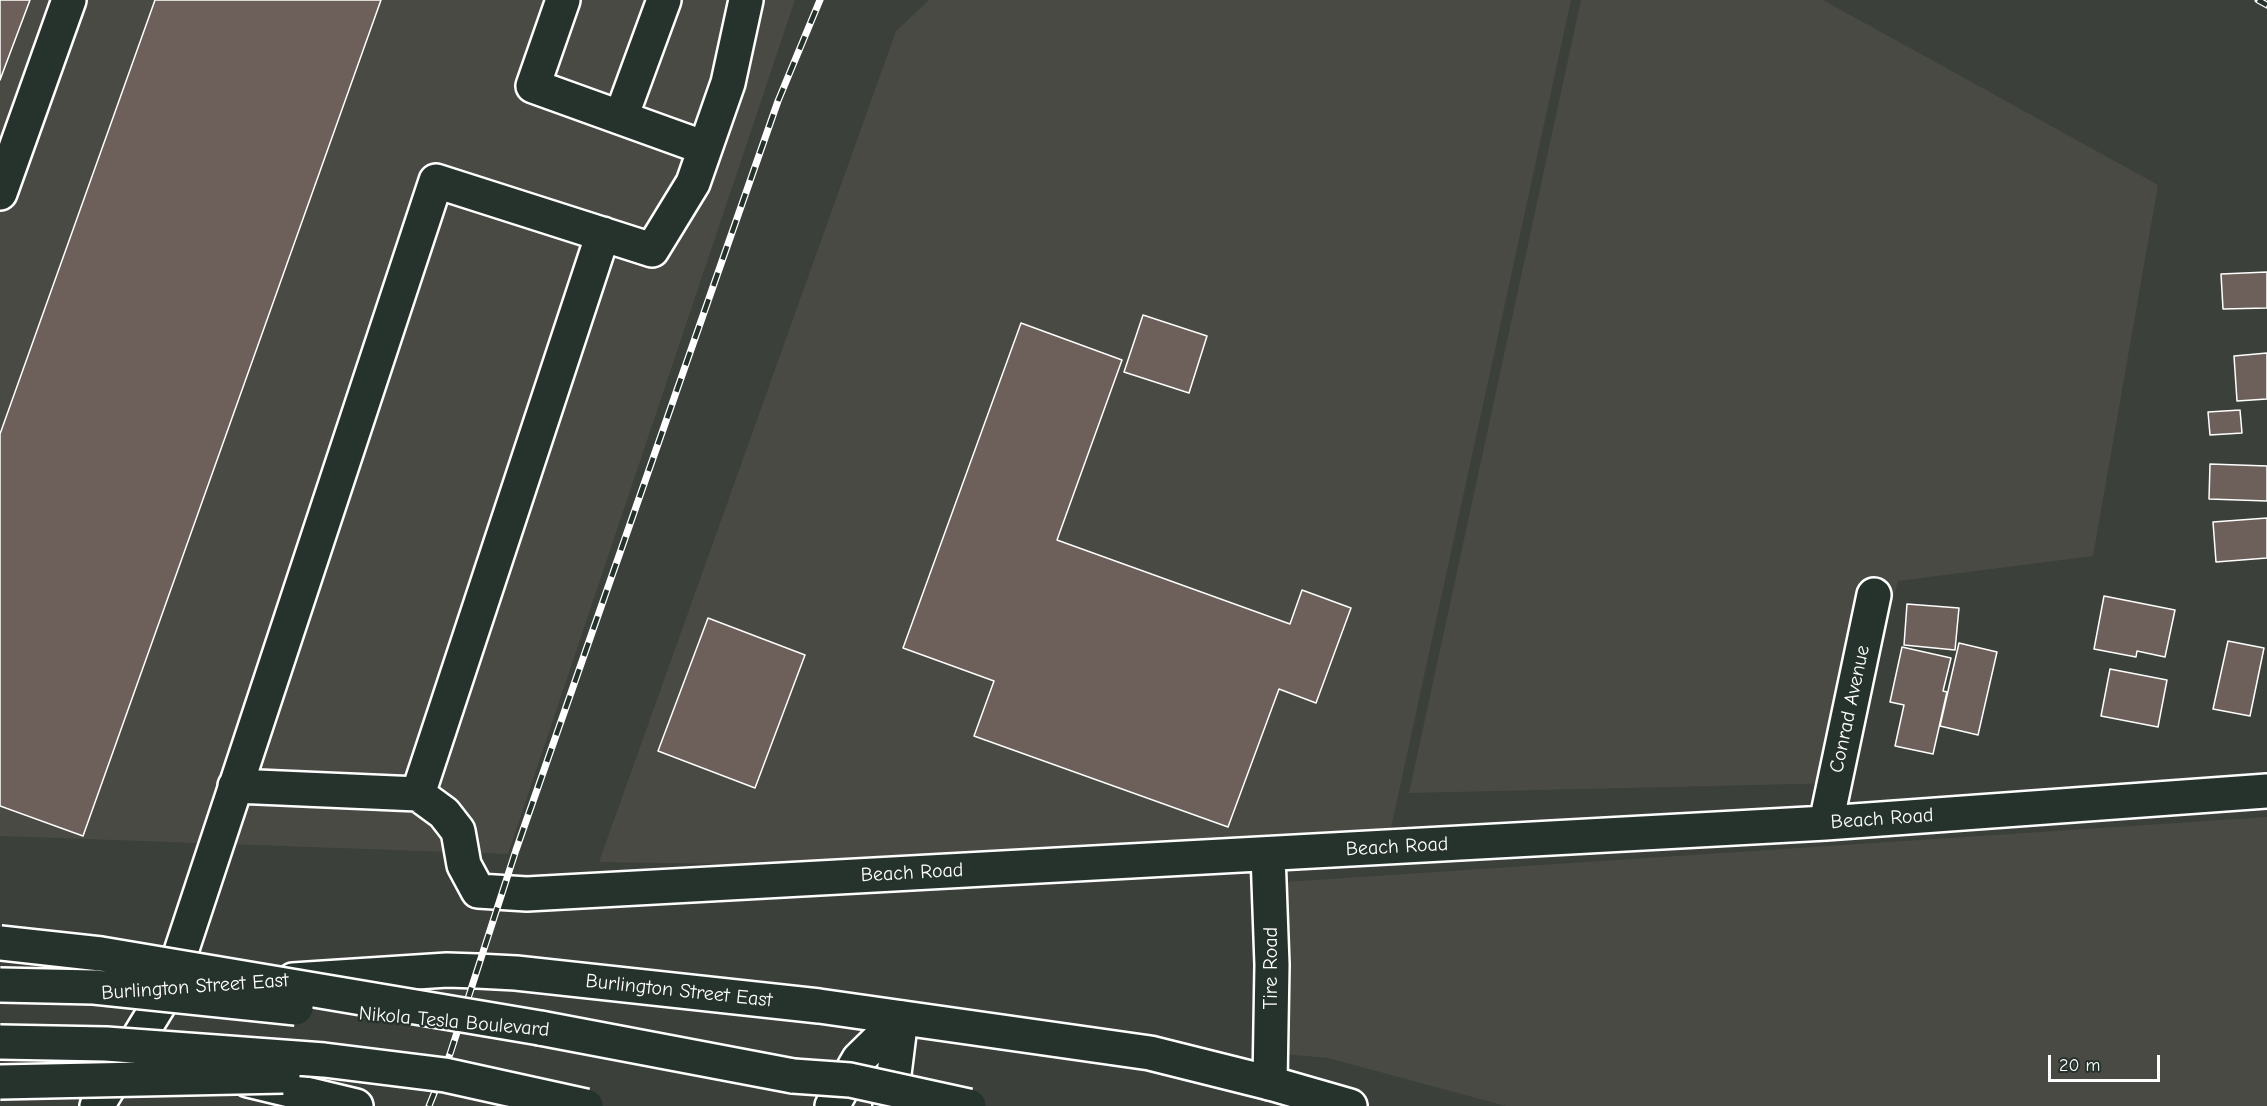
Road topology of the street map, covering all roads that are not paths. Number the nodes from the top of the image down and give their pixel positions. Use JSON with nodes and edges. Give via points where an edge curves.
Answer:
{"nodes":[{"id":1,"x":69,"y":0,"type":"edge"},
{"id":2,"x":563,"y":0,"type":"edge"},
{"id":3,"x":664,"y":0,"type":"edge"},
{"id":4,"x":746,"y":0,"type":"edge"},
{"id":5,"x":621,"y":117,"type":"junction"},
{"id":6,"x":705,"y":148,"type":"junction"},
{"id":7,"x":0,"y":192,"type":"edge"},
{"id":8,"x":603,"y":234,"type":"junction"},
{"id":9,"x":1874,"y":595,"type":"dead end"},
{"id":10,"x":235,"y":786,"type":"junction"},
{"id":11,"x":2267,"y":791,"type":"edge"},
{"id":12,"x":418,"y":794,"type":"junction"},
{"id":13,"x":1826,"y":823,"type":"junction"},
{"id":14,"x":1268,"y":854,"type":"junction"},
{"id":15,"x":0,"y":943,"type":"edge"},
{"id":16,"x":0,"y":985,"type":"edge"},
{"id":17,"x":169,"y":988,"type":"junction"},
{"id":18,"x":0,"y":1000,"type":"edge"},
{"id":19,"x":901,"y":1018,"type":"junction"},
{"id":20,"x":0,"y":1025,"type":"edge"},
{"id":21,"x":540,"y":1028,"type":"junction"},
{"id":22,"x":0,"y":1042,"type":"edge"},
{"id":23,"x":131,"y":1053,"type":"junction"},
{"id":24,"x":793,"y":1076,"type":"junction"},
{"id":25,"x":0,"y":1082,"type":"edge"},
{"id":26,"x":1269,"y":1083,"type":"junction"},
{"id":27,"x":97,"y":1106,"type":"edge"},
{"id":28,"x":356,"y":1106,"type":"edge"},
{"id":29,"x":573,"y":1106,"type":"edge"},
{"id":30,"x":586,"y":1106,"type":"edge"},
{"id":31,"x":832,"y":1106,"type":"edge"},
{"id":32,"x":890,"y":1106,"type":"edge"},
{"id":33,"x":901,"y":1106,"type":"edge"},
{"id":34,"x":969,"y":1106,"type":"edge"},
{"id":35,"x":1350,"y":1106,"type":"edge"}],
"edges":[{"from":1,"to":7,"type":"main road"},
{"from":2,"to":5,"type":"main road","via":[[533,86]]},
{"from":3,"to":5,"type":"main road"},
{"from":4,"to":6,"type":"main road","via":[[728,82]]},
{"from":5,"to":6,"type":"main road"},
{"from":6,"to":8,"type":"main road","via":[[693,183],[652,250]]},
{"from":8,"to":10,"type":"main road","via":[[436,181]]},
{"from":8,"to":12,"type":"main road"},
{"from":9,"to":13,"type":"main road","name":"Conrad Avenue"},
{"from":10,"to":12,"type":"main road"},
{"from":10,"to":17,"type":"main road"},
{"from":11,"to":13,"type":"main road","name":"Beach Road"},
{"from":12,"to":14,"type":"main road","name":"Beach Road","via":[[444,813],[458,831],[464,865],[478,891],[527,894]]},
{"from":13,"to":14,"type":"main road","name":"Beach Road"},
{"from":14,"to":26,"type":"main road","name":"Tire Road","via":[[1272,964]]},
{"from":15,"to":21,"type":"main road","bridge":true,"via":[[101,954]]},
{"from":16,"to":21,"type":"main road","name":"Nikola Tesla Boulevard","bridge":true,"via":[[94,987],[416,1020]]},
{"from":17,"to":18,"type":"main road","name":"Burlington Street East"},
{"from":17,"to":19,"type":"main road","name":"Burlington Street East","via":[[477,971]]},
{"from":17,"to":23,"type":"main road"},
{"from":19,"to":26,"type":"main road","name":"Burlington Street East","via":[[1150,1053]]},
{"from":19,"to":31,"type":"main road","via":[[859,1059]]},
{"from":19,"to":32,"type":"main road"},
{"from":20,"to":23,"type":"main road"},
{"from":21,"to":24,"type":"main road","name":"Nikola Tesla Boulevard"},
{"from":22,"to":30,"type":"main road","bridge":true,"via":[[106,1044],[324,1060],[445,1075]]},
{"from":23,"to":27,"type":"main road"},
{"from":23,"to":28,"type":"main road"},
{"from":24,"to":33,"type":"main road","name":"Nikola Tesla Boulevard","bridge":true},
{"from":24,"to":34,"type":"main road","bridge":true,"via":[[850,1080]]},
{"from":25,"to":29,"type":"main road","bridge":true,"via":[[302,1076]]},
{"from":26,"to":35,"type":"main road","name":"Burlington Street East"}]}
